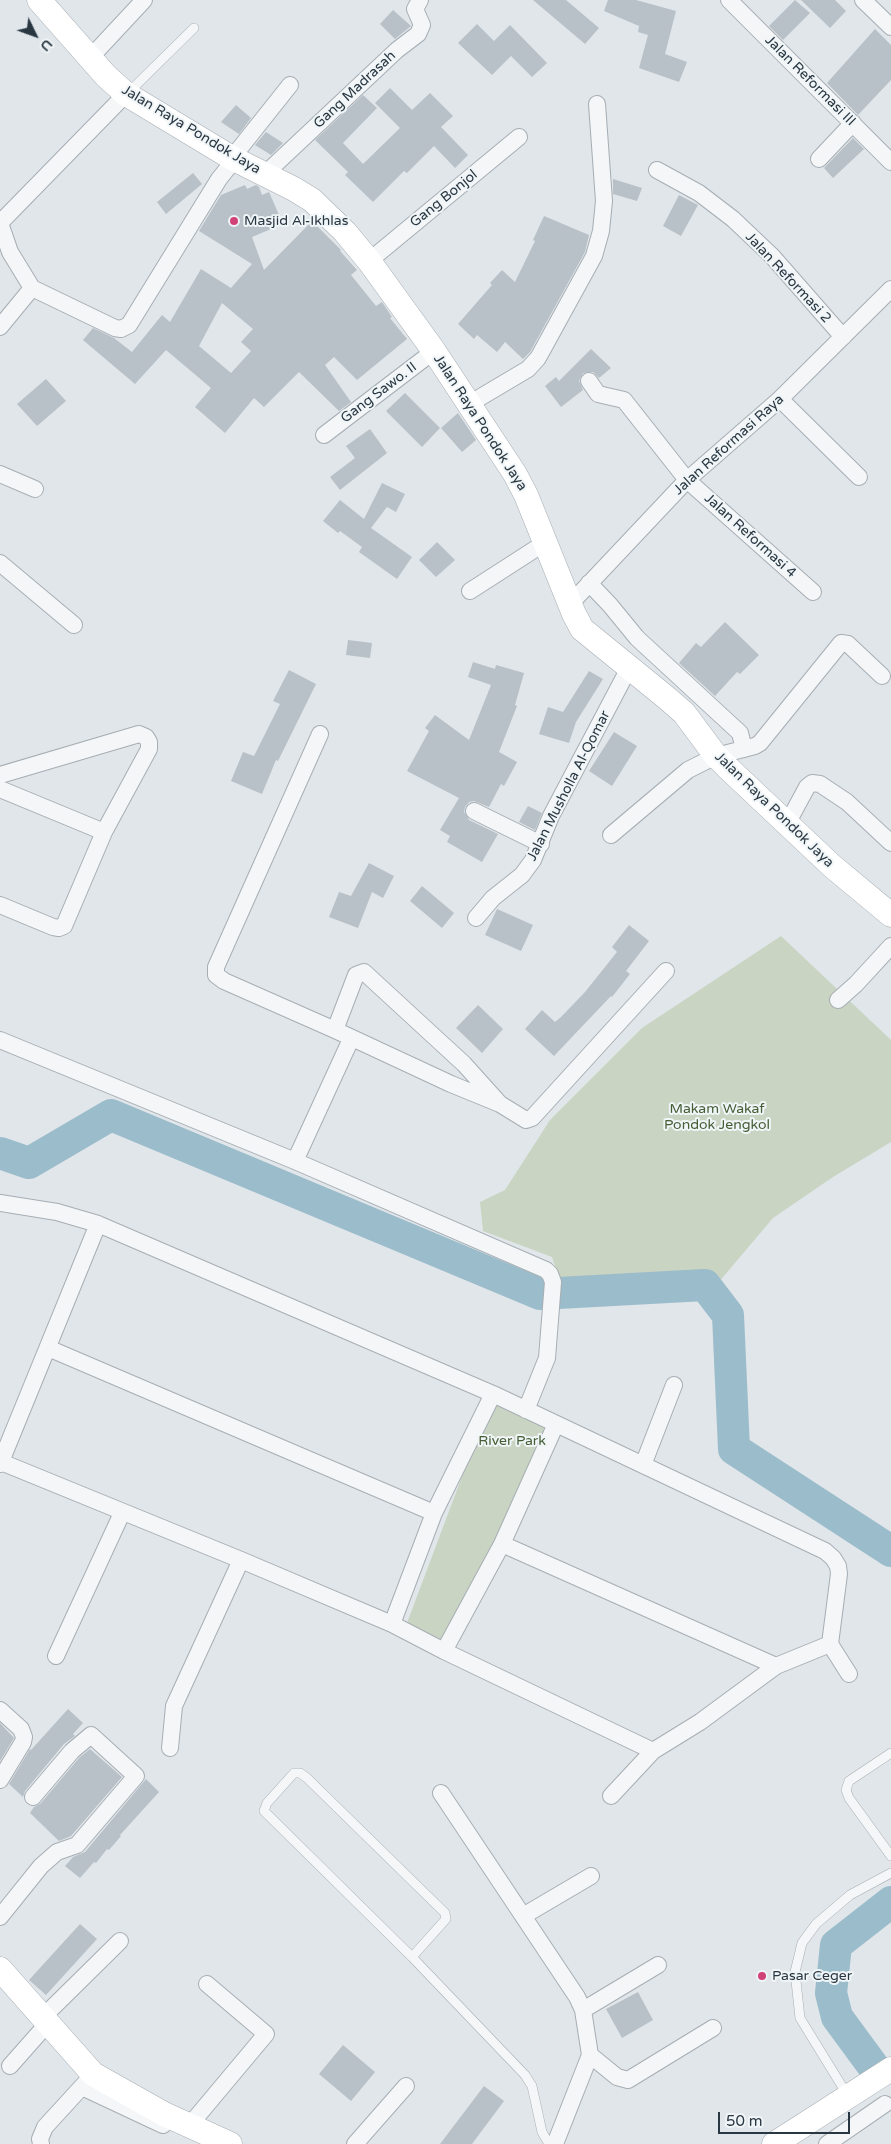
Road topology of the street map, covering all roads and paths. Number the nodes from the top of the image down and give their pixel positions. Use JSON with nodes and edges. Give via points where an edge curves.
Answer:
{"nodes":[{"id":1,"x":39,"y":0,"type":"edge"},
{"id":2,"x":144,"y":0,"type":"edge"},
{"id":3,"x":420,"y":0,"type":"edge"},
{"id":4,"x":729,"y":0,"type":"edge"},
{"id":5,"x":863,"y":0,"type":"edge"},
{"id":6,"x":891,"y":27,"type":"edge"},
{"id":7,"x":194,"y":28,"type":"dead end"},
{"id":8,"x":90,"y":58,"type":"junction"},
{"id":9,"x":290,"y":84,"type":"dead end"},
{"id":10,"x":126,"y":94,"type":"junction"},
{"id":11,"x":597,"y":104,"type":"dead end"},
{"id":12,"x":853,"y":123,"type":"junction"},
{"id":13,"x":519,"y":137,"type":"dead end"},
{"id":14,"x":234,"y":158,"type":"junction"},
{"id":15,"x":819,"y":159,"type":"dead end"},
{"id":16,"x":891,"y":162,"type":"edge"},
{"id":17,"x":657,"y":170,"type":"dead end"},
{"id":18,"x":265,"y":174,"type":"junction"},
{"id":19,"x":0,"y":223,"type":"edge"},
{"id":20,"x":369,"y":261,"type":"junction"},
{"id":21,"x":32,"y":288,"type":"junction"},
{"id":22,"x":891,"y":289,"type":"edge"},
{"id":23,"x":0,"y":327,"type":"edge"},
{"id":24,"x":843,"y":337,"type":"junction"},
{"id":25,"x":434,"y":351,"type":"junction"},
{"id":26,"x":589,"y":381,"type":"dead end"},
{"id":27,"x":780,"y":399,"type":"junction"},
{"id":28,"x":469,"y":404,"type":"junction"},
{"id":29,"x":324,"y":435,"type":"dead end"},
{"id":30,"x":0,"y":474,"type":"edge"},
{"id":31,"x":859,"y":477,"type":"dead end"},
{"id":32,"x":688,"y":480,"type":"junction"},
{"id":33,"x":35,"y":489,"type":"dead end"},
{"id":34,"x":546,"y":542,"type":"junction"},
{"id":35,"x":0,"y":563,"type":"edge"},
{"id":36,"x":589,"y":584,"type":"junction"},
{"id":37,"x":470,"y":591,"type":"dead end"},
{"id":38,"x":813,"y":592,"type":"dead end"},
{"id":39,"x":572,"y":609,"type":"junction"},
{"id":40,"x":74,"y":625,"type":"dead end"},
{"id":41,"x":629,"y":668,"type":"junction"},
{"id":42,"x":882,"y":676,"type":"dead end"},
{"id":43,"x":320,"y":734,"type":"dead end"},
{"id":44,"x":744,"y":749,"type":"junction"},
{"id":45,"x":716,"y":756,"type":"junction"},
{"id":46,"x":0,"y":775,"type":"edge"},
{"id":47,"x":0,"y":789,"type":"edge"},
{"id":48,"x":474,"y":810,"type":"dead end"},
{"id":49,"x":787,"y":824,"type":"junction"},
{"id":50,"x":104,"y":832,"type":"junction"},
{"id":51,"x":611,"y":835,"type":"dead end"},
{"id":52,"x":891,"y":843,"type":"edge"},
{"id":53,"x":541,"y":844,"type":"junction"},
{"id":54,"x":0,"y":905,"type":"edge"},
{"id":55,"x":891,"y":915,"type":"edge"},
{"id":56,"x":476,"y":918,"type":"dead end"},
{"id":57,"x":891,"y":946,"type":"edge"},
{"id":58,"x":666,"y":971,"type":"dead end"},
{"id":59,"x":838,"y":1000,"type":"dead end"},
{"id":60,"x":335,"y":1030,"type":"junction"},
{"id":61,"x":351,"y":1039,"type":"junction"},
{"id":62,"x":0,"y":1040,"type":"edge"},
{"id":63,"x":500,"y":1104,"type":"junction"},
{"id":64,"x":295,"y":1161,"type":"junction"},
{"id":65,"x":0,"y":1203,"type":"edge"},
{"id":66,"x":98,"y":1224,"type":"junction"},
{"id":67,"x":48,"y":1348,"type":"junction"},
{"id":68,"x":674,"y":1385,"type":"dead end"},
{"id":69,"x":494,"y":1394,"type":"junction"},
{"id":70,"x":526,"y":1410,"type":"junction"},
{"id":71,"x":556,"y":1424,"type":"junction"},
{"id":72,"x":4,"y":1445,"type":"edge"},
{"id":73,"x":0,"y":1463,"type":"edge"},
{"id":74,"x":642,"y":1465,"type":"junction"},
{"id":75,"x":122,"y":1513,"type":"junction"},
{"id":76,"x":434,"y":1513,"type":"junction"},
{"id":77,"x":502,"y":1544,"type":"junction"},
{"id":78,"x":241,"y":1560,"type":"junction"},
{"id":79,"x":392,"y":1624,"type":"junction"},
{"id":80,"x":830,"y":1644,"type":"junction"},
{"id":81,"x":444,"y":1651,"type":"junction"},
{"id":82,"x":56,"y":1656,"type":"dead end"},
{"id":83,"x":776,"y":1666,"type":"junction"},
{"id":84,"x":849,"y":1674,"type":"dead end"},
{"id":85,"x":0,"y":1710,"type":"edge"},
{"id":86,"x":170,"y":1748,"type":"dead end"},
{"id":87,"x":653,"y":1751,"type":"junction"},
{"id":88,"x":891,"y":1753,"type":"edge"},
{"id":89,"x":0,"y":1780,"type":"edge"},
{"id":90,"x":440,"y":1793,"type":"dead end"},
{"id":91,"x":33,"y":1796,"type":"dead end"},
{"id":92,"x":612,"y":1796,"type":"dead end"},
{"id":93,"x":891,"y":1856,"type":"edge"},
{"id":94,"x":891,"y":1873,"type":"edge"},
{"id":95,"x":591,"y":1876,"type":"dead end"},
{"id":96,"x":523,"y":1916,"type":"junction"},
{"id":97,"x":0,"y":1917,"type":"edge"},
{"id":98,"x":120,"y":1941,"type":"dead end"},
{"id":99,"x":412,"y":1957,"type":"junction"},
{"id":100,"x":658,"y":1965,"type":"dead end"},
{"id":101,"x":0,"y":1969,"type":"edge"},
{"id":102,"x":207,"y":1984,"type":"dead end"},
{"id":103,"x":583,"y":2010,"type":"junction"},
{"id":104,"x":46,"y":2020,"type":"junction"},
{"id":105,"x":713,"y":2028,"type":"dead end"},
{"id":106,"x":590,"y":2055,"type":"junction"},
{"id":107,"x":10,"y":2066,"type":"dead end"},
{"id":108,"x":891,"y":2069,"type":"edge"},
{"id":109,"x":87,"y":2080,"type":"junction"},
{"id":110,"x":406,"y":2086,"type":"dead end"},
{"id":111,"x":860,"y":2090,"type":"junction"},
{"id":112,"x":888,"y":2108,"type":"edge"},
{"id":113,"x":192,"y":2134,"type":"edge"},
{"id":114,"x":42,"y":2144,"type":"edge"},
{"id":115,"x":230,"y":2144,"type":"edge"},
{"id":116,"x":355,"y":2144,"type":"edge"},
{"id":117,"x":549,"y":2144,"type":"edge"},
{"id":118,"x":555,"y":2144,"type":"edge"},
{"id":119,"x":774,"y":2144,"type":"edge"},
{"id":120,"x":827,"y":2144,"type":"edge"}],
"edges":[{"from":1,"to":8,"type":"main road","name":"Jalan Raya Pondok Jaya"},
{"from":2,"to":8,"type":"street"},
{"from":3,"to":18,"type":"street","name":"Gang Madrasah","via":[[415,9],[422,25],[418,34]]},
{"from":4,"to":12,"type":"street","name":"Jalan Reformasi III"},
{"from":5,"to":6,"type":"street"},
{"from":7,"to":10,"type":"lane"},
{"from":8,"to":10,"type":"main road","name":"Jalan Raya Pondok Jaya"},
{"from":9,"to":14,"type":"street"},
{"from":10,"to":14,"type":"main road","name":"Jalan Raya Pondok Jaya"},
{"from":10,"to":19,"type":"street"},
{"from":11,"to":28,"type":"street","via":[[604,201],[594,256],[538,358],[528,369]]},
{"from":12,"to":15,"type":"street"},
{"from":12,"to":16,"type":"street","name":"Jalan Reformasi III"},
{"from":13,"to":20,"type":"street","name":"Gang Bonjol"},
{"from":14,"to":18,"type":"main road","name":"Jalan Raya Pondok Jaya"},
{"from":14,"to":21,"type":"street","via":[[126,327],[115,328]]},
{"from":17,"to":24,"type":"street","name":"Jalan Reformasi 2","via":[[699,193],[733,219],[772,256]]},
{"from":18,"to":20,"type":"main road","name":"Jalan Raya Pondok Jaya","via":[[312,200]]},
{"from":19,"to":21,"type":"street","via":[[10,252]]},
{"from":20,"to":25,"type":"main road","name":"Jalan Raya Pondok Jaya"},
{"from":21,"to":23,"type":"street"},
{"from":22,"to":24,"type":"street","name":"Jalan Reformasi Raya"},
{"from":24,"to":27,"type":"street","name":"Jalan Reformasi Raya"},
{"from":25,"to":28,"type":"main road","name":"Jalan Raya Pondok Jaya"},
{"from":25,"to":29,"type":"street","name":"Gang Sawo. II"},
{"from":26,"to":32,"type":"street","name":"Jalan Reformasi 4","via":[[598,394],[624,400]]},
{"from":27,"to":31,"type":"street"},
{"from":27,"to":32,"type":"street","name":"Jalan Reformasi Raya"},
{"from":28,"to":34,"type":"main road","name":"Jalan Raya Pondok Jaya","via":[[515,474]]},
{"from":30,"to":33,"type":"street"},
{"from":32,"to":36,"type":"street","name":"Jalan Reformasi Raya"},
{"from":32,"to":38,"type":"street","name":"Jalan Reformasi 4"},
{"from":34,"to":37,"type":"street"},
{"from":34,"to":39,"type":"main road","name":"Jalan Raya Pondok Jaya"},
{"from":35,"to":40,"type":"street"},
{"from":36,"to":39,"type":"street","name":"Jalan Reformasi Raya"},
{"from":36,"to":44,"type":"street","via":[[636,638],[740,733]]},
{"from":39,"to":41,"type":"main road","name":"Jalan Raya Pondok Jaya","via":[[582,629]]},
{"from":41,"to":45,"type":"main road","name":"Jalan Raya Pondok Jaya","via":[[684,713]]},
{"from":41,"to":53,"type":"street","name":"Jalan Musholla Al-Qomar","via":[[552,816]]},
{"from":42,"to":44,"type":"street","via":[[848,644],[841,643],[760,743]]},
{"from":43,"to":60,"type":"street","via":[[216,967],[216,975],[224,982]]},
{"from":44,"to":45,"type":"street"},
{"from":45,"to":49,"type":"main road","name":"Jalan Raya Pondok Jaya"},
{"from":45,"to":51,"type":"street","via":[[688,770]]},
{"from":46,"to":50,"type":"street","via":[[139,734],[146,737],[149,749]]},
{"from":47,"to":50,"type":"street"},
{"from":48,"to":53,"type":"street"},
{"from":49,"to":52,"type":"street","via":[[807,787],[812,783],[820,784],[847,802]]},
{"from":49,"to":55,"type":"main road","name":"Jalan Raya Pondok Jaya"},
{"from":50,"to":54,"type":"street","via":[[64,926],[53,927]]},
{"from":53,"to":56,"type":"street","name":"Jalan Musholla Al-Qomar","via":[[522,875],[493,898]]},
{"from":57,"to":59,"type":"street"},
{"from":58,"to":63,"type":"street","via":[[532,1118],[520,1118]]},
{"from":60,"to":61,"type":"street"},
{"from":60,"to":63,"type":"street","via":[[356,975],[364,972],[464,1064]]},
{"from":61,"to":63,"type":"street"},
{"from":61,"to":64,"type":"street"},
{"from":62,"to":64,"type":"street"},
{"from":64,"to":70,"type":"street","via":[[550,1274],[553,1282],[547,1358]]},
{"from":65,"to":66,"type":"street","via":[[57,1212]]},
{"from":66,"to":67,"type":"street"},
{"from":66,"to":69,"type":"street"},
{"from":67,"to":72,"type":"street"},
{"from":67,"to":76,"type":"street"},
{"from":68,"to":74,"type":"street"},
{"from":69,"to":70,"type":"street"},
{"from":69,"to":76,"type":"street"},
{"from":70,"to":71,"type":"street"},
{"from":71,"to":74,"type":"street"},
{"from":71,"to":77,"type":"street"},
{"from":72,"to":73,"type":"street"},
{"from":73,"to":75,"type":"street"},
{"from":74,"to":80,"type":"street","via":[[833,1558],[839,1574]]},
{"from":75,"to":78,"type":"street"},
{"from":75,"to":82,"type":"street"},
{"from":76,"to":79,"type":"street"},
{"from":77,"to":81,"type":"street"},
{"from":77,"to":83,"type":"street"},
{"from":78,"to":79,"type":"street"},
{"from":78,"to":86,"type":"street","via":[[174,1706]]},
{"from":79,"to":81,"type":"street"},
{"from":80,"to":83,"type":"street"},
{"from":80,"to":84,"type":"street"},
{"from":81,"to":87,"type":"street"},
{"from":83,"to":87,"type":"street","via":[[700,1722]]},
{"from":85,"to":89,"type":"street","via":[[21,1729],[24,1737]]},
{"from":87,"to":92,"type":"street"},
{"from":88,"to":93,"type":"lane","via":[[849,1781],[846,1790]]},
{"from":90,"to":96,"type":"street"},
{"from":91,"to":97,"type":"street","via":[[72,1751],[91,1735],[136,1776],[77,1845],[57,1852],[41,1866]]},
{"from":94,"to":111,"type":"lane","via":[[850,1895],[816,1924],[802,1943],[794,1972],[800,2018]]},
{"from":95,"to":96,"type":"street"},
{"from":96,"to":103,"type":"street"},
{"from":98,"to":104,"type":"street"},
{"from":99,"to":99,"type":"lane","via":[[264,1811],[267,1803],[294,1773],[307,1778],[445,1913],[446,1919]]},
{"from":99,"to":117,"type":"lane","via":[[525,2075],[532,2086],[542,2132]]},
{"from":100,"to":103,"type":"street"},
{"from":101,"to":104,"type":"main road"},
{"from":102,"to":113,"type":"street","via":[[266,2034]]},
{"from":103,"to":106,"type":"street"},
{"from":104,"to":107,"type":"street"},
{"from":104,"to":109,"type":"main road"},
{"from":105,"to":106,"type":"street","via":[[628,2080],[617,2077]]},
{"from":106,"to":118,"type":"street"},
{"from":108,"to":111,"type":"main road"},
{"from":109,"to":113,"type":"main road","via":[[164,2114]]},
{"from":109,"to":114,"type":"street","via":[[46,2127],[40,2139]]},
{"from":110,"to":116,"type":"street"},
{"from":111,"to":112,"type":"street"},
{"from":111,"to":119,"type":"main road"},
{"from":112,"to":120,"type":"street"},
{"from":113,"to":115,"type":"main road"}]}
